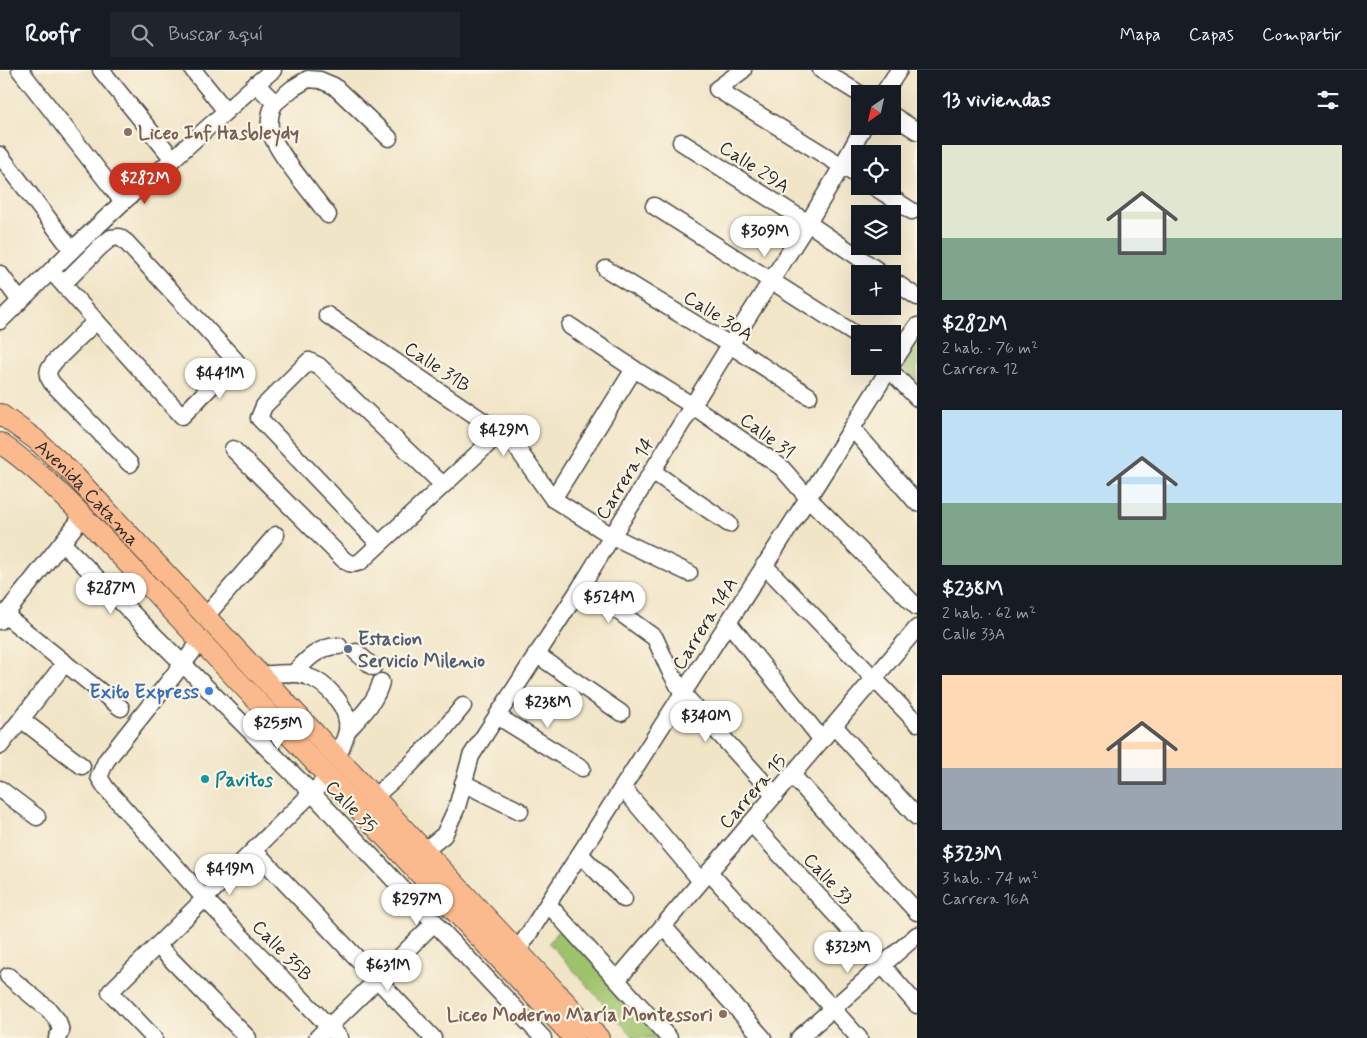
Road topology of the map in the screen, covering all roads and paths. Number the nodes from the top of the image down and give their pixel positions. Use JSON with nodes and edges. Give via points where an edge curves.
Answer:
{"nodes":[{"id":1,"x":20,"y":70,"type":"edge"},
{"id":2,"x":101,"y":70,"type":"edge"},
{"id":3,"x":193,"y":70,"type":"edge"},
{"id":4,"x":273,"y":70,"type":"edge"},
{"id":5,"x":743,"y":70,"type":"edge"},
{"id":6,"x":821,"y":70,"type":"edge"},
{"id":7,"x":899,"y":70,"type":"edge"},
{"id":8,"x":256,"y":84,"type":"junction"},
{"id":9,"x":889,"y":85,"type":"edge"},
{"id":10,"x":851,"y":88,"type":"edge"},
{"id":11,"x":275,"y":103,"type":"junction"},
{"id":12,"x":226,"y":111,"type":"junction"},
{"id":13,"x":901,"y":121,"type":"edge"},
{"id":14,"x":917,"y":131,"type":"edge"},
{"id":15,"x":859,"y":135,"type":"edge"},
{"id":16,"x":389,"y":138,"type":"dead end"},
{"id":17,"x":681,"y":142,"type":"dead end"},
{"id":18,"x":0,"y":155,"type":"edge"},
{"id":19,"x":173,"y":159,"type":"junction"},
{"id":20,"x":842,"y":166,"type":"junction"},
{"id":21,"x":851,"y":172,"type":"edge"},
{"id":22,"x":887,"y":195,"type":"edge"},
{"id":23,"x":124,"y":202,"type":"junction"},
{"id":24,"x":654,"y":206,"type":"dead end"},
{"id":25,"x":912,"y":212,"type":"dead end"},
{"id":26,"x":328,"y":215,"type":"dead end"},
{"id":27,"x":808,"y":223,"type":"junction"},
{"id":28,"x":72,"y":250,"type":"junction"},
{"id":29,"x":870,"y":265,"type":"edge"},
{"id":30,"x":606,"y":270,"type":"dead end"},
{"id":31,"x":51,"y":271,"type":"junction"},
{"id":32,"x":0,"y":274,"type":"edge"},
{"id":33,"x":772,"y":280,"type":"junction"},
{"id":34,"x":63,"y":284,"type":"junction"},
{"id":35,"x":901,"y":286,"type":"edge"},
{"id":36,"x":917,"y":297,"type":"edge"},
{"id":37,"x":20,"y":301,"type":"junction"},
{"id":38,"x":327,"y":316,"type":"dead end"},
{"id":39,"x":0,"y":321,"type":"edge"},
{"id":40,"x":96,"y":321,"type":"junction"},
{"id":41,"x":570,"y":326,"type":"dead end"},
{"id":42,"x":917,"y":326,"type":"edge"},
{"id":43,"x":851,"y":331,"type":"edge"},
{"id":44,"x":730,"y":345,"type":"junction"},
{"id":45,"x":901,"y":351,"type":"edge"},
{"id":46,"x":634,"y":369,"type":"junction"},
{"id":47,"x":885,"y":375,"type":"edge"},
{"id":48,"x":898,"y":375,"type":"edge"},
{"id":49,"x":809,"y":396,"type":"dead end"},
{"id":50,"x":917,"y":398,"type":"edge"},
{"id":51,"x":693,"y":406,"type":"junction"},
{"id":52,"x":0,"y":414,"type":"edge"},
{"id":53,"x":852,"y":428,"type":"junction"},
{"id":54,"x":498,"y":430,"type":"junction"},
{"id":55,"x":0,"y":443,"type":"edge"},
{"id":56,"x":233,"y":449,"type":"dead end"},
{"id":57,"x":130,"y":464,"type":"dead end"},
{"id":58,"x":652,"y":471,"type":"junction"},
{"id":59,"x":443,"y":485,"type":"junction"},
{"id":60,"x":808,"y":498,"type":"junction"},
{"id":61,"x":553,"y":499,"type":"junction"},
{"id":62,"x":917,"y":503,"type":"edge"},
{"id":63,"x":82,"y":516,"type":"junction"},
{"id":64,"x":729,"y":524,"type":"dead end"},
{"id":65,"x":276,"y":535,"type":"dead end"},
{"id":66,"x":612,"y":536,"type":"junction"},
{"id":67,"x":62,"y":544,"type":"junction"},
{"id":68,"x":380,"y":544,"type":"junction"},
{"id":69,"x":764,"y":565,"type":"junction"},
{"id":70,"x":689,"y":573,"type":"dead end"},
{"id":71,"x":582,"y":585,"type":"junction"},
{"id":72,"x":917,"y":607,"type":"edge"},
{"id":73,"x":206,"y":616,"type":"junction"},
{"id":74,"x":2,"y":618,"type":"edge"},
{"id":75,"x":728,"y":622,"type":"junction"},
{"id":76,"x":917,"y":628,"type":"edge"},
{"id":77,"x":200,"y":642,"type":"junction"},
{"id":78,"x":339,"y":646,"type":"dead end"},
{"id":79,"x":356,"y":652,"type":"dead end"},
{"id":80,"x":536,"y":654,"type":"junction"},
{"id":81,"x":65,"y":663,"type":"junction"},
{"id":82,"x":182,"y":664,"type":"junction"},
{"id":83,"x":373,"y":667,"type":"dead end"},
{"id":84,"x":293,"y":674,"type":"junction"},
{"id":85,"x":260,"y":675,"type":"junction"},
{"id":86,"x":874,"y":678,"type":"junction"},
{"id":87,"x":382,"y":682,"type":"dead end"},
{"id":88,"x":682,"y":694,"type":"junction"},
{"id":89,"x":463,"y":706,"type":"dead end"},
{"id":90,"x":121,"y":708,"type":"dead end"},
{"id":91,"x":621,"y":713,"type":"dead end"},
{"id":92,"x":497,"y":716,"type":"junction"},
{"id":93,"x":22,"y":720,"type":"junction"},
{"id":94,"x":917,"y":723,"type":"edge"},
{"id":95,"x":834,"y":726,"type":"junction"},
{"id":96,"x":347,"y":731,"type":"junction"},
{"id":97,"x":822,"y":740,"type":"junction"},
{"id":98,"x":0,"y":746,"type":"edge"},
{"id":99,"x":338,"y":757,"type":"junction"},
{"id":100,"x":82,"y":766,"type":"dead end"},
{"id":101,"x":582,"y":768,"type":"dead end"},
{"id":102,"x":792,"y":775,"type":"junction"},
{"id":103,"x":328,"y":777,"type":"junction"},
{"id":104,"x":463,"y":783,"type":"junction"},
{"id":105,"x":622,"y":788,"type":"junction"},
{"id":106,"x":0,"y":789,"type":"edge"},
{"id":107,"x":312,"y":793,"type":"junction"},
{"id":108,"x":775,"y":795,"type":"junction"},
{"id":109,"x":374,"y":797,"type":"junction"},
{"id":110,"x":520,"y":812,"type":"dead end"},
{"id":111,"x":37,"y":817,"type":"dead end"},
{"id":112,"x":917,"y":817,"type":"edge"},
{"id":113,"x":751,"y":823,"type":"junction"},
{"id":114,"x":254,"y":850,"type":"junction"},
{"id":115,"x":424,"y":851,"type":"junction"},
{"id":116,"x":580,"y":854,"type":"junction"},
{"id":117,"x":705,"y":876,"type":"junction"},
{"id":118,"x":205,"y":899,"type":"junction"},
{"id":119,"x":624,"y":899,"type":"dead end"},
{"id":120,"x":548,"y":904,"type":"junction"},
{"id":121,"x":917,"y":912,"type":"edge"},
{"id":122,"x":435,"y":922,"type":"junction"},
{"id":123,"x":662,"y":926,"type":"junction"},
{"id":124,"x":917,"y":934,"type":"edge"},
{"id":125,"x":158,"y":946,"type":"junction"},
{"id":126,"x":517,"y":952,"type":"junction"},
{"id":127,"x":882,"y":965,"type":"junction"},
{"id":128,"x":8,"y":976,"type":"dead end"},
{"id":129,"x":378,"y":980,"type":"junction"},
{"id":130,"x":617,"y":980,"type":"junction"},
{"id":131,"x":917,"y":1005,"type":"edge"},
{"id":132,"x":833,"y":1008,"type":"junction"},
{"id":133,"x":59,"y":1034,"type":"edge"},
{"id":134,"x":329,"y":1034,"type":"edge"},
{"id":135,"x":154,"y":1038,"type":"edge"},
{"id":136,"x":248,"y":1038,"type":"edge"},
{"id":137,"x":433,"y":1038,"type":"edge"},
{"id":138,"x":543,"y":1038,"type":"edge"},
{"id":139,"x":574,"y":1038,"type":"edge"},
{"id":140,"x":599,"y":1038,"type":"edge"},
{"id":141,"x":669,"y":1038,"type":"edge"},
{"id":142,"x":763,"y":1038,"type":"edge"},
{"id":143,"x":799,"y":1038,"type":"edge"},
{"id":144,"x":859,"y":1038,"type":"edge"}],
"edges":[{"from":1,"to":23,"type":"street"},
{"from":2,"to":19,"type":"street"},
{"from":3,"to":12,"type":"street"},
{"from":4,"to":8,"type":"street"},
{"from":5,"to":20,"type":"street","via":[[717,89]]},
{"from":6,"to":10,"type":"street"},
{"from":7,"to":9,"type":"street"},
{"from":8,"to":11,"type":"street"},
{"from":8,"to":12,"type":"street"},
{"from":11,"to":16,"type":"street","via":[[308,79],[320,80],[334,86]]},
{"from":11,"to":26,"type":"street","via":[[270,111],[270,130],[278,149]]},
{"from":12,"to":19,"type":"street"},
{"from":13,"to":14,"type":"street"},
{"from":15,"to":20,"type":"street","name":"Carrera 14"},
{"from":17,"to":27,"type":"street","name":"Calle 29A"},
{"from":18,"to":28,"type":"street"},
{"from":19,"to":23,"type":"street"},
{"from":20,"to":21,"type":"street"},
{"from":20,"to":27,"type":"street","name":"Carrera 14"},
{"from":22,"to":25,"type":"street"},
{"from":23,"to":28,"type":"street"},
{"from":24,"to":33,"type":"street"},
{"from":27,"to":29,"type":"street","name":"Calle 29A"},
{"from":27,"to":33,"type":"street","name":"Carrera 14"},
{"from":28,"to":31,"type":"street"},
{"from":30,"to":44,"type":"street","name":"Calle 30A"},
{"from":31,"to":34,"type":"street"},
{"from":31,"to":37,"type":"street"},
{"from":32,"to":37,"type":"street"},
{"from":33,"to":43,"type":"street"},
{"from":33,"to":44,"type":"street","name":"Carrera 14"},
{"from":34,"to":40,"type":"street"},
{"from":34,"to":40,"type":"street","via":[[100,247],[119,237],[236,362],[182,416]]},
{"from":35,"to":36,"type":"street"},
{"from":37,"to":39,"type":"street"},
{"from":38,"to":54,"type":"street","name":"Calle 31B"},
{"from":40,"to":57,"type":"street","via":[[48,369],[48,376]]},
{"from":41,"to":46,"type":"street","name":"Calle 31"},
{"from":42,"to":45,"type":"street","name":"Carrera 14A"},
{"from":44,"to":49,"type":"street","name":"Calle 30A"},
{"from":44,"to":51,"type":"street","name":"Carrera 14"},
{"from":46,"to":51,"type":"street","name":"Calle 31"},
{"from":46,"to":61,"type":"street"},
{"from":47,"to":53,"type":"street","name":"Carrera 14A"},
{"from":48,"to":50,"type":"street"},
{"from":51,"to":58,"type":"street","name":"Carrera 14"},
{"from":51,"to":60,"type":"street","name":"Calle 31","via":[[781,467]]},
{"from":52,"to":73,"type":"main road","name":"Avenida Catama","via":[[35,439],[72,473]]},
{"from":53,"to":60,"type":"street","name":"Carrera 14A"},
{"from":53,"to":62,"type":"street"},
{"from":54,"to":59,"type":"street","via":[[488,444]]},
{"from":54,"to":61,"type":"street","name":"Calle 31B","via":[[516,447]]},
{"from":55,"to":63,"type":"main road","name":"Avenida Catama","via":[[33,467]]},
{"from":56,"to":68,"type":"street","via":[[348,563],[360,562]]},
{"from":58,"to":64,"type":"street"},
{"from":58,"to":66,"type":"street","name":"Carrera 14"},
{"from":59,"to":68,"type":"street"},
{"from":59,"to":68,"type":"street","via":[[319,366],[309,362],[264,406],[259,418]]},
{"from":60,"to":69,"type":"street","name":"Carrera 14A"},
{"from":60,"to":72,"type":"street","name":"Calle 31"},
{"from":61,"to":66,"type":"street","name":"Calle 31B"},
{"from":63,"to":67,"type":"street"},
{"from":63,"to":77,"type":"main road","name":"Avenida Catama"},
{"from":65,"to":73,"type":"street"},
{"from":66,"to":70,"type":"street","name":"Calle 31B"},
{"from":66,"to":71,"type":"street","name":"Carrera 14"},
{"from":67,"to":74,"type":"street"},
{"from":67,"to":82,"type":"street","name":"Calle 35"},
{"from":69,"to":75,"type":"street","name":"Carrera 14A"},
{"from":69,"to":86,"type":"street"},
{"from":71,"to":80,"type":"street","name":"Carrera 14"},
{"from":71,"to":88,"type":"street","via":[[656,638]]},
{"from":73,"to":85,"type":"main road","name":"Avenida Catama"},
{"from":74,"to":81,"type":"street"},
{"from":75,"to":88,"type":"street","name":"Carrera 14A"},
{"from":75,"to":97,"type":"street"},
{"from":76,"to":86,"type":"street","name":"Carrera 15"},
{"from":77,"to":82,"type":"street"},
{"from":77,"to":103,"type":"main road","name":"Avenida Catama"},
{"from":78,"to":84,"type":"street","via":[[323,649]]},
{"from":79,"to":83,"type":"street"},
{"from":80,"to":91,"type":"street"},
{"from":80,"to":92,"type":"street","name":"Carrera 14"},
{"from":81,"to":90,"type":"street"},
{"from":81,"to":93,"type":"street"},
{"from":82,"to":107,"type":"street","name":"Calle 35"},
{"from":82,"to":118,"type":"street","name":"Calle 35B","via":[[106,761],[99,777]]},
{"from":84,"to":85,"type":"street"},
{"from":84,"to":96,"type":"street","via":[[313,679],[332,694],[347,718]]},
{"from":85,"to":99,"type":"main road","name":"Avenida Catama"},
{"from":86,"to":94,"type":"street"},
{"from":86,"to":95,"type":"street","name":"Carrera 15"},
{"from":87,"to":96,"type":"street","via":[[372,703]]},
{"from":88,"to":105,"type":"street","name":"Carrera 14A"},
{"from":88,"to":108,"type":"street"},
{"from":89,"to":109,"type":"street","via":[[409,766]]},
{"from":92,"to":101,"type":"street"},
{"from":92,"to":104,"type":"street","name":"Carrera 14","via":[[471,756]]},
{"from":93,"to":98,"type":"street"},
{"from":93,"to":100,"type":"street"},
{"from":95,"to":97,"type":"street","name":"Carrera 15"},
{"from":95,"to":112,"type":"street"},
{"from":96,"to":99,"type":"street"},
{"from":97,"to":102,"type":"street","name":"Carrera 15"},
{"from":99,"to":109,"type":"main road","name":"Avenida Catama"},
{"from":102,"to":108,"type":"street","name":"Carrera 15"},
{"from":102,"to":121,"type":"street"},
{"from":103,"to":107,"type":"street"},
{"from":103,"to":139,"type":"main road","name":"Avenida Catama"},
{"from":104,"to":110,"type":"street"},
{"from":104,"to":115,"type":"street","name":"Carrera 14","via":[[457,807],[444,835]]},
{"from":105,"to":116,"type":"street","name":"Carrera 14A"},
{"from":105,"to":117,"type":"street"},
{"from":106,"to":111,"type":"street"},
{"from":107,"to":114,"type":"street"},
{"from":107,"to":122,"type":"street","name":"Calle 35"},
{"from":108,"to":113,"type":"street","name":"Carrera 15"},
{"from":109,"to":115,"type":"main road","name":"Avenida Catama"},
{"from":113,"to":117,"type":"street","name":"Carrera 15"},
{"from":113,"to":127,"type":"street","name":"Calle 33"},
{"from":114,"to":118,"type":"street"},
{"from":114,"to":129,"type":"street"},
{"from":115,"to":126,"type":"main road","name":"Avenida Catama"},
{"from":116,"to":119,"type":"street"},
{"from":116,"to":120,"type":"street","name":"Carrera 14A"},
{"from":117,"to":123,"type":"street","name":"Carrera 15"},
{"from":117,"to":132,"type":"street"},
{"from":118,"to":125,"type":"street"},
{"from":118,"to":134,"type":"street","name":"Calle 35B"},
{"from":120,"to":126,"type":"street","name":"Carrera 14A"},
{"from":120,"to":130,"type":"street"},
{"from":122,"to":129,"type":"street"},
{"from":122,"to":138,"type":"street","name":"Calle 35"},
{"from":123,"to":130,"type":"street","name":"Carrera 15"},
{"from":123,"to":142,"type":"street"},
{"from":124,"to":127,"type":"street"},
{"from":125,"to":135,"type":"street","via":[[110,992]]},
{"from":125,"to":136,"type":"street"},
{"from":126,"to":140,"type":"main road","name":"Avenida Catama"},
{"from":127,"to":131,"type":"street","name":"Calle 33"},
{"from":127,"to":132,"type":"street"},
{"from":128,"to":133,"type":"street","via":[[58,1020]]},
{"from":129,"to":134,"type":"street"},
{"from":129,"to":137,"type":"street"},
{"from":130,"to":141,"type":"street"},
{"from":132,"to":143,"type":"street"},
{"from":132,"to":144,"type":"street"}]}
